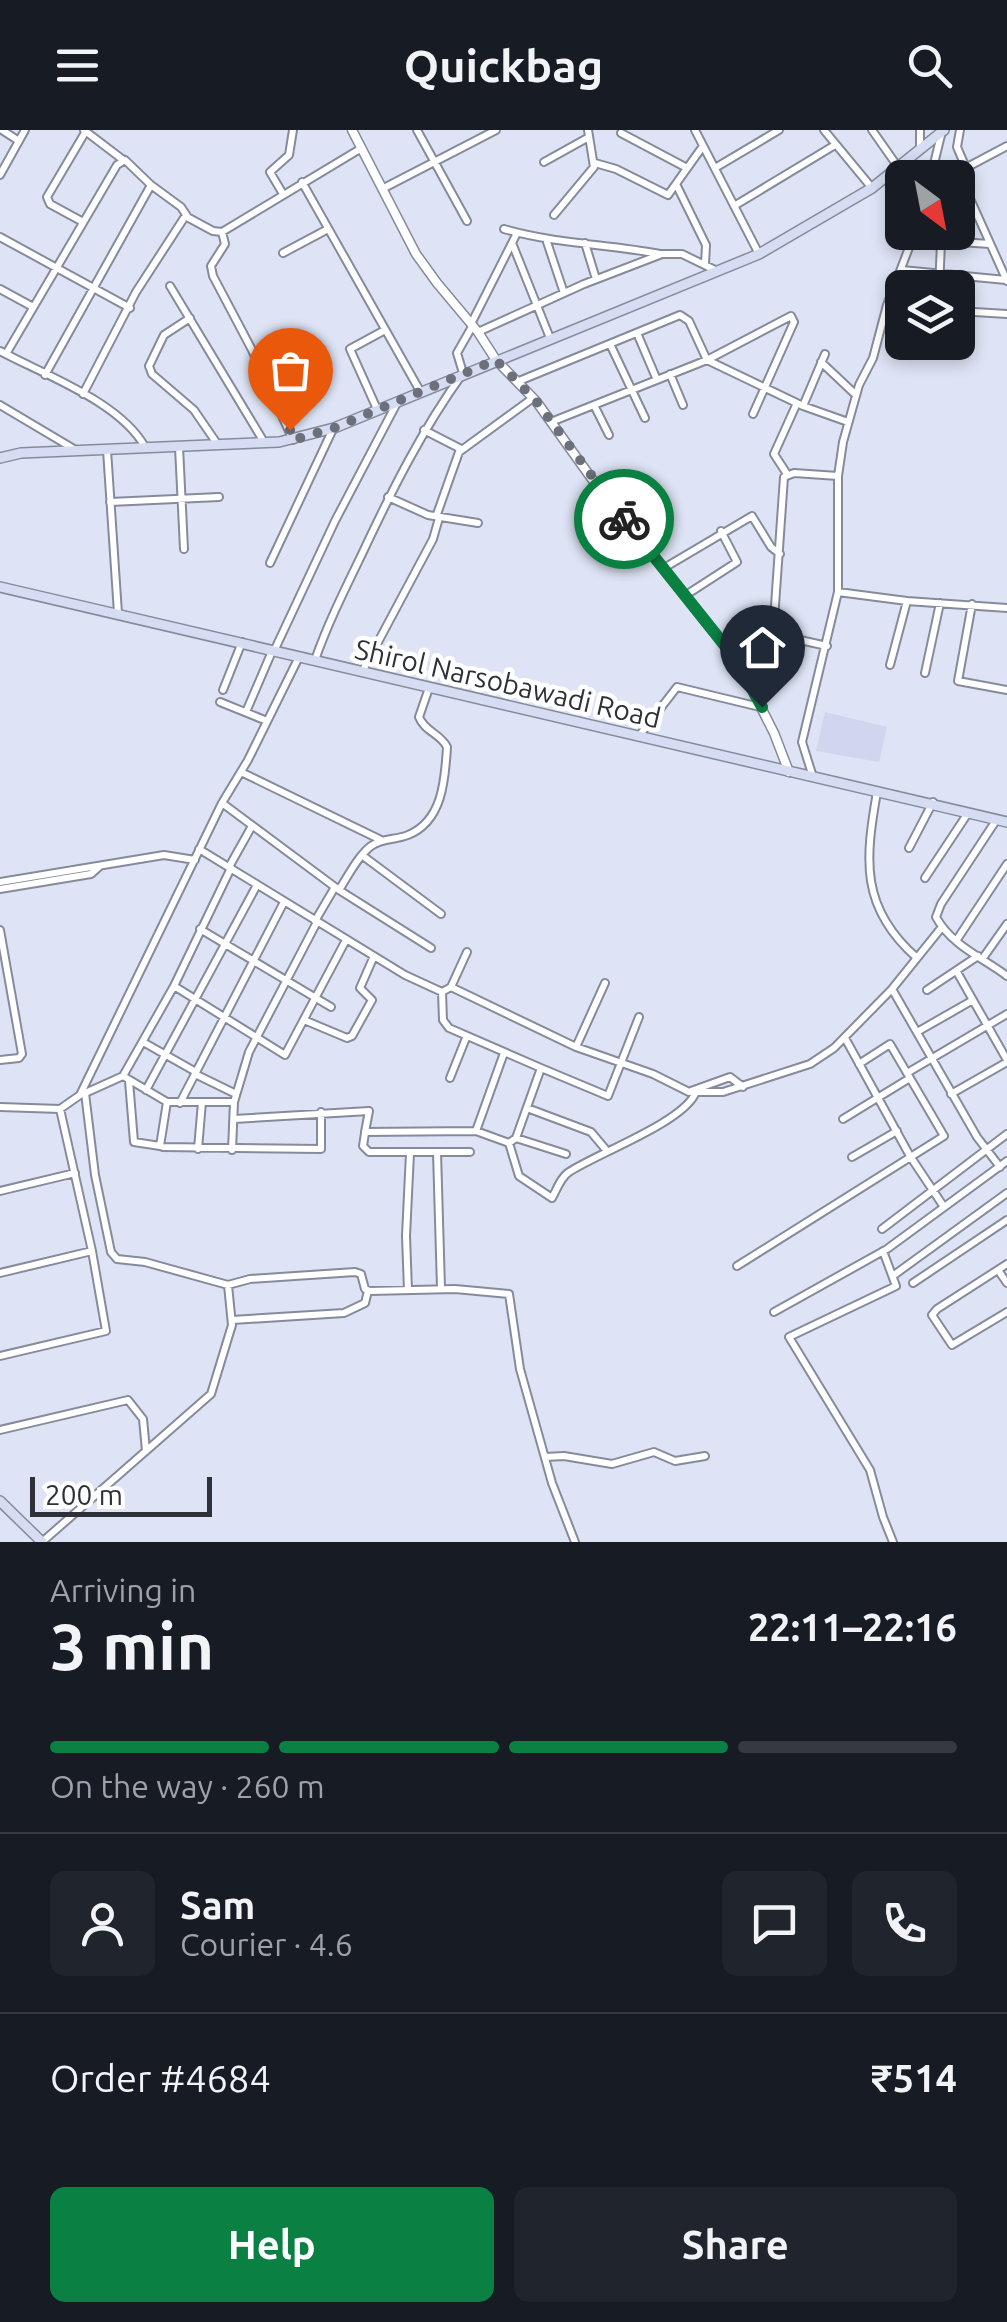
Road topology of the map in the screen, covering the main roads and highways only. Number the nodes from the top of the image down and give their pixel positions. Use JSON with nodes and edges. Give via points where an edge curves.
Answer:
{"nodes":[{"id":1,"x":943,"y":131,"type":"edge"},
{"id":2,"x":0,"y":458,"type":"edge"},
{"id":3,"x":2,"y":591,"type":"edge"},
{"id":4,"x":1002,"y":820,"type":"edge"},
{"id":5,"x":0,"y":1502,"type":"edge"},
{"id":6,"x":42,"y":1542,"type":"edge"}],
"edges":[{"from":1,"to":2,"type":"main road","via":[[872,188],[759,254],[334,428],[264,443]]},
{"from":3,"to":4,"type":"main road","name":"Shirol Narsobawadi Road"},
{"from":5,"to":6,"type":"main road"}]}
